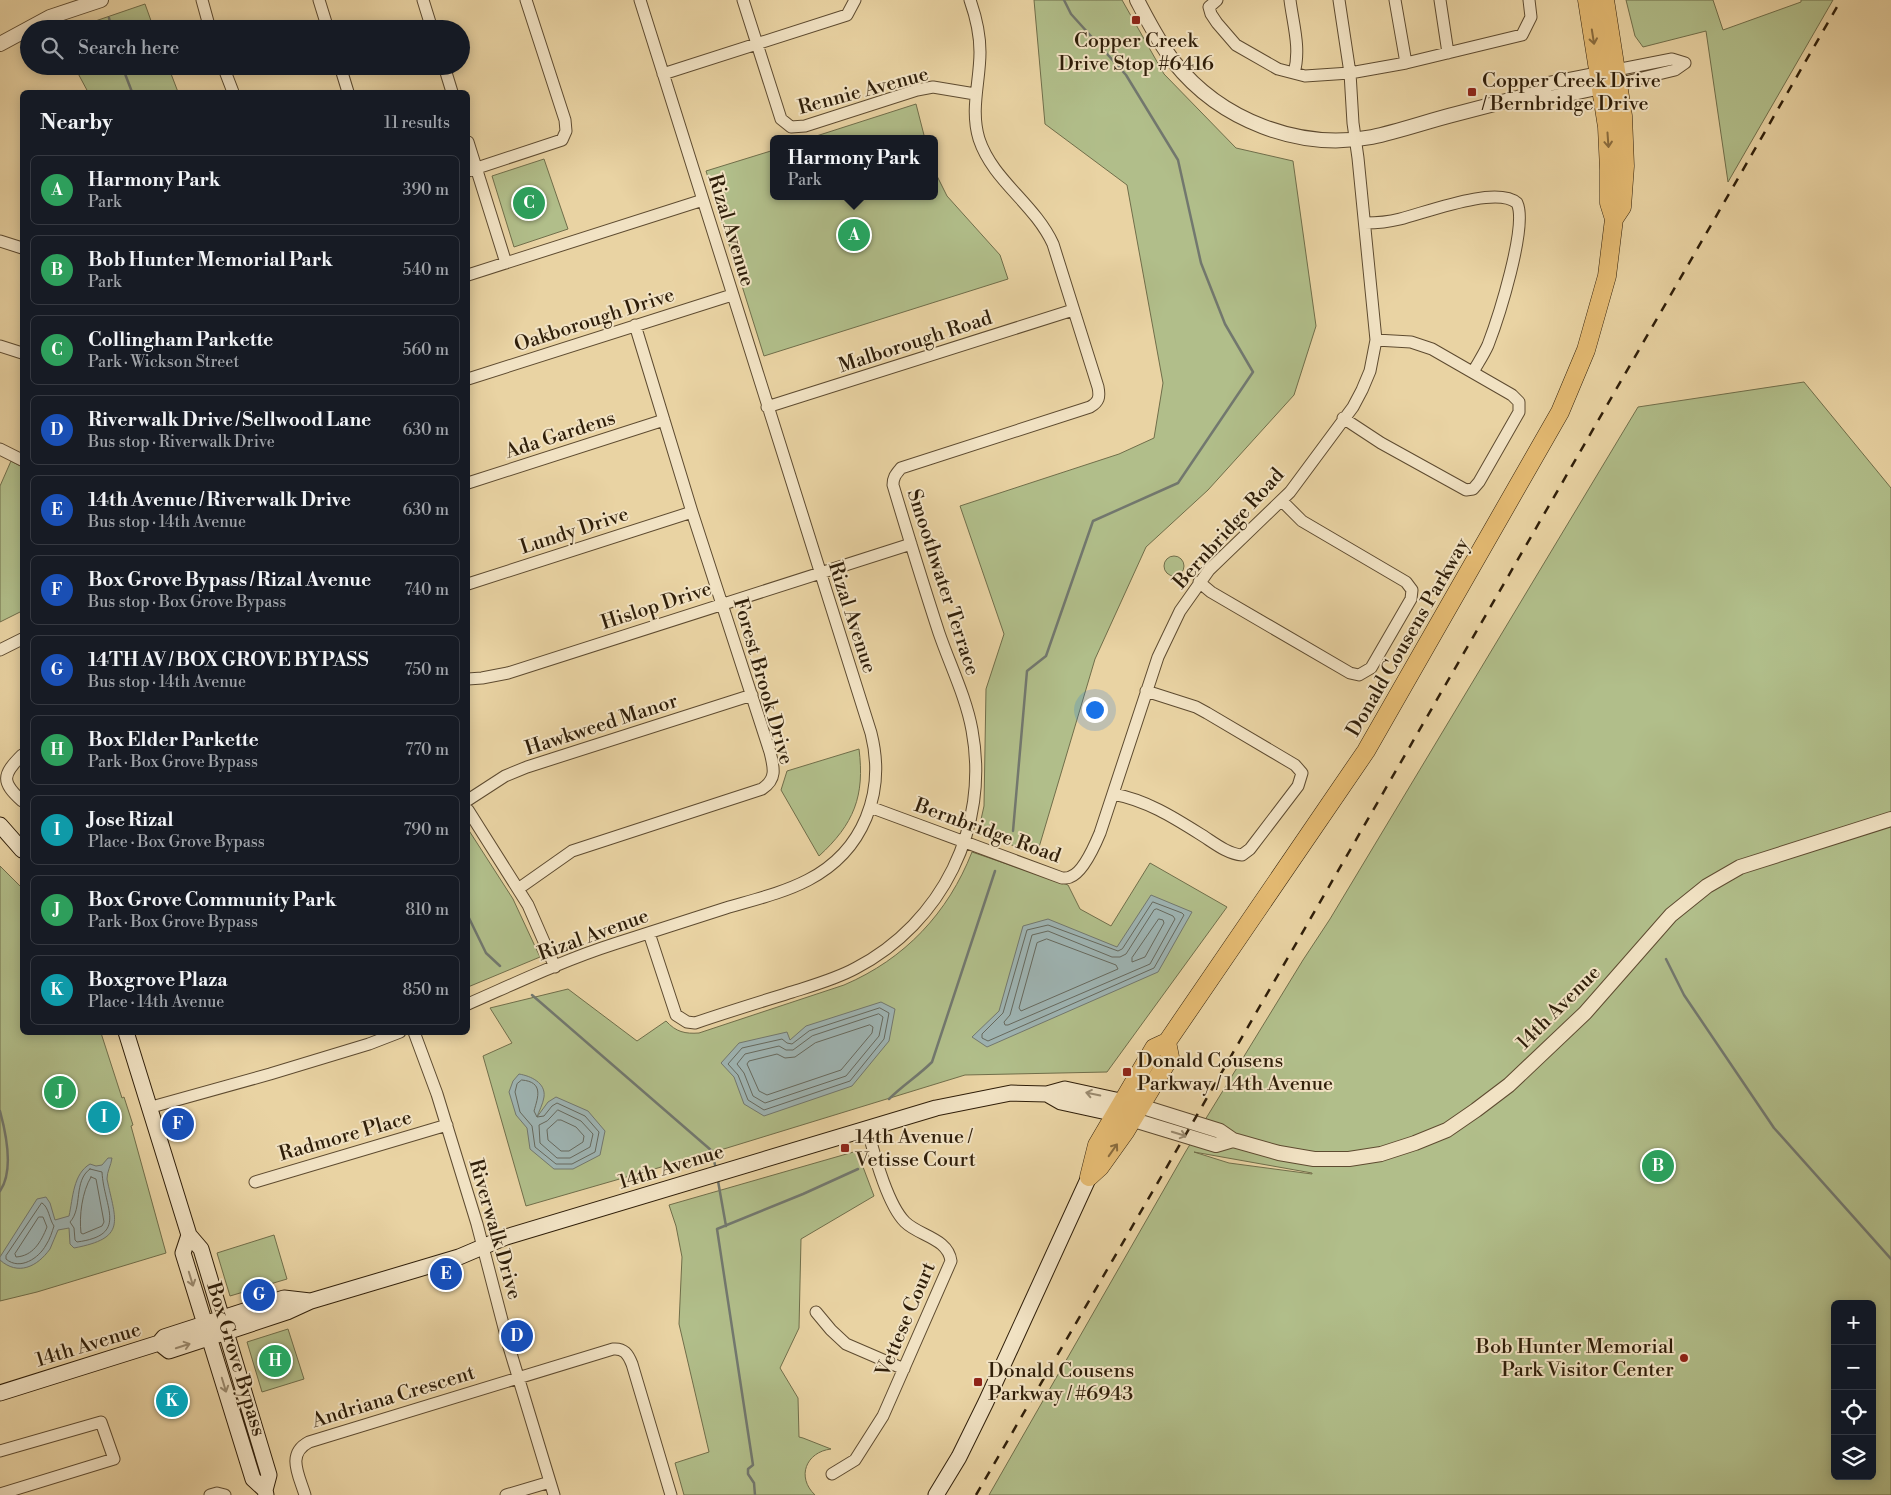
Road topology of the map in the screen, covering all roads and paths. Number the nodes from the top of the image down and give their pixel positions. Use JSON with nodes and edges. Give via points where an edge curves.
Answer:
{"nodes":[{"id":1,"x":102,"y":0,"type":"edge"},
{"id":2,"x":202,"y":0,"type":"edge"},
{"id":3,"x":318,"y":0,"type":"edge"},
{"id":4,"x":423,"y":0,"type":"edge"},
{"id":5,"x":526,"y":0,"type":"edge"},
{"id":6,"x":640,"y":0,"type":"edge"},
{"id":7,"x":743,"y":0,"type":"edge"},
{"id":8,"x":855,"y":0,"type":"edge"},
{"id":9,"x":970,"y":0,"type":"edge"},
{"id":10,"x":1137,"y":0,"type":"edge"},
{"id":11,"x":1217,"y":0,"type":"edge"},
{"id":12,"x":1290,"y":0,"type":"edge"},
{"id":13,"x":1339,"y":0,"type":"edge"},
{"id":14,"x":1395,"y":0,"type":"edge"},
{"id":15,"x":1440,"y":0,"type":"edge"},
{"id":16,"x":1529,"y":0,"type":"edge"},
{"id":17,"x":1587,"y":0,"type":"edge"},
{"id":18,"x":1606,"y":0,"type":"edge"},
{"id":19,"x":44,"y":20,"type":"edge"},
{"id":20,"x":208,"y":20,"type":"edge"},
{"id":21,"x":325,"y":20,"type":"edge"},
{"id":22,"x":429,"y":20,"type":"edge"},
{"id":23,"x":20,"y":33,"type":"edge"},
{"id":24,"x":0,"y":44,"type":"edge"},
{"id":25,"x":757,"y":44,"type":"junction"},
{"id":26,"x":1448,"y":53,"type":"junction"},
{"id":27,"x":1406,"y":63,"type":"junction"},
{"id":28,"x":1294,"y":73,"type":"junction"},
{"id":29,"x":1350,"y":73,"type":"junction"},
{"id":30,"x":663,"y":74,"type":"junction"},
{"id":31,"x":226,"y":75,"type":"edge"},
{"id":32,"x":343,"y":75,"type":"edge"},
{"id":33,"x":447,"y":75,"type":"edge"},
{"id":34,"x":1609,"y":79,"type":"junction"},
{"id":35,"x":232,"y":90,"type":"edge"},
{"id":36,"x":347,"y":90,"type":"edge"},
{"id":37,"x":451,"y":90,"type":"edge"},
{"id":38,"x":975,"y":94,"type":"junction"},
{"id":39,"x":1355,"y":138,"type":"junction"},
{"id":40,"x":470,"y":156,"type":"edge"},
{"id":41,"x":472,"y":170,"type":"edge"},
{"id":42,"x":702,"y":200,"type":"junction"},
{"id":43,"x":1365,"y":223,"type":"junction"},
{"id":44,"x":0,"y":240,"type":"edge"},
{"id":45,"x":20,"y":247,"type":"edge"},
{"id":46,"x":506,"y":263,"type":"junction"},
{"id":47,"x":470,"y":274,"type":"edge"},
{"id":48,"x":732,"y":295,"type":"junction"},
{"id":49,"x":1073,"y":310,"type":"junction"},
{"id":50,"x":635,"y":325,"type":"junction"},
{"id":51,"x":1376,"y":340,"type":"junction"},
{"id":52,"x":0,"y":346,"type":"edge"},
{"id":53,"x":20,"y":352,"type":"edge"},
{"id":54,"x":1474,"y":372,"type":"junction"},
{"id":55,"x":470,"y":378,"type":"edge"},
{"id":56,"x":767,"y":406,"type":"junction"},
{"id":57,"x":1344,"y":418,"type":"junction"},
{"id":58,"x":664,"y":420,"type":"junction"},
{"id":59,"x":0,"y":449,"type":"edge"},
{"id":60,"x":20,"y":459,"type":"edge"},
{"id":61,"x":470,"y":482,"type":"edge"},
{"id":62,"x":1282,"y":501,"type":"junction"},
{"id":63,"x":692,"y":512,"type":"junction"},
{"id":64,"x":911,"y":544,"type":"junction"},
{"id":65,"x":820,"y":572,"type":"junction"},
{"id":66,"x":1199,"y":582,"type":"junction"},
{"id":67,"x":470,"y":583,"type":"edge"},
{"id":68,"x":722,"y":603,"type":"junction"},
{"id":69,"x":20,"y":640,"type":"edge"},
{"id":70,"x":0,"y":650,"type":"edge"},
{"id":71,"x":470,"y":679,"type":"edge"},
{"id":72,"x":1146,"y":691,"type":"junction"},
{"id":73,"x":752,"y":695,"type":"junction"},
{"id":74,"x":20,"y":757,"type":"edge"},
{"id":75,"x":1113,"y":794,"type":"junction"},
{"id":76,"x":20,"y":799,"type":"edge"},
{"id":77,"x":470,"y":799,"type":"edge"},
{"id":78,"x":870,"y":807,"type":"junction"},
{"id":79,"x":470,"y":813,"type":"edge"},
{"id":80,"x":1891,"y":819,"type":"edge"},
{"id":81,"x":0,"y":825,"type":"edge"},
{"id":82,"x":964,"y":842,"type":"junction"},
{"id":83,"x":20,"y":848,"type":"edge"},
{"id":84,"x":518,"y":889,"type":"junction"},
{"id":85,"x":649,"y":933,"type":"junction"},
{"id":86,"x":555,"y":967,"type":"junction"},
{"id":87,"x":470,"y":1003,"type":"edge"},
{"id":88,"x":127,"y":1035,"type":"edge"},
{"id":89,"x":392,"y":1035,"type":"edge"},
{"id":90,"x":415,"y":1035,"type":"edge"},
{"id":91,"x":148,"y":1108,"type":"junction"},
{"id":92,"x":1128,"y":1110,"type":"junction"},
{"id":93,"x":446,"y":1125,"type":"junction"},
{"id":94,"x":867,"y":1128,"type":"junction"},
{"id":95,"x":1089,"y":1177,"type":"joint"},
{"id":96,"x":255,"y":1182,"type":"dead end"},
{"id":97,"x":190,"y":1236,"type":"junction"},
{"id":98,"x":482,"y":1246,"type":"junction"},
{"id":99,"x":311,"y":1301,"type":"junction"},
{"id":100,"x":816,"y":1312,"type":"dead end"},
{"id":101,"x":222,"y":1318,"type":"junction"},
{"id":102,"x":205,"y":1323,"type":"junction"},
{"id":103,"x":226,"y":1332,"type":"junction"},
{"id":104,"x":209,"y":1338,"type":"junction"},
{"id":105,"x":159,"y":1343,"type":"junction"},
{"id":106,"x":904,"y":1369,"type":"junction"},
{"id":107,"x":518,"y":1378,"type":"junction"},
{"id":108,"x":0,"y":1393,"type":"edge"},
{"id":109,"x":0,"y":1451,"type":"edge"},
{"id":110,"x":832,"y":1474,"type":"dead end"},
{"id":111,"x":550,"y":1482,"type":"junction"},
{"id":112,"x":266,"y":1492,"type":"edge"},
{"id":113,"x":0,"y":1494,"type":"edge"},
{"id":114,"x":210,"y":1495,"type":"edge"},
{"id":115,"x":224,"y":1495,"type":"edge"},
{"id":116,"x":305,"y":1495,"type":"edge"},
{"id":117,"x":506,"y":1495,"type":"edge"},
{"id":118,"x":554,"y":1495,"type":"edge"},
{"id":119,"x":670,"y":1495,"type":"edge"},
{"id":120,"x":936,"y":1495,"type":"edge"}],
"edges":[{"from":1,"to":19,"type":"street"},
{"from":2,"to":20,"type":"street"},
{"from":3,"to":21,"type":"street"},
{"from":4,"to":22,"type":"street"},
{"from":5,"to":41,"type":"street","via":[[566,131],[562,140]]},
{"from":6,"to":30,"type":"street","name":"Rizal Avenue"},
{"from":7,"to":25,"type":"street"},
{"from":8,"to":25,"type":"street","via":[[847,15]]},
{"from":9,"to":38,"type":"street","name":"Smoothwater Terrace","via":[[980,41]]},
{"from":10,"to":39,"type":"street","via":[[1178,67],[1225,108],[1258,125],[1293,136]]},
{"from":11,"to":28,"type":"street","via":[[1210,7],[1211,14],[1236,45],[1278,69]]},
{"from":12,"to":28,"type":"street","via":[[1297,46]]},
{"from":13,"to":29,"type":"street","name":"Bernbridge Road"},
{"from":14,"to":27,"type":"street"},
{"from":15,"to":26,"type":"street"},
{"from":16,"to":26,"type":"street","via":[[1531,17],[1522,35]]},
{"from":17,"to":34,"type":"main road","name":"Donald Cousens Parkway","one_way":true},
{"from":18,"to":34,"type":"main road","name":"Donald Cousens Parkway"},
{"from":23,"to":24,"type":"street"},
{"from":25,"to":30,"type":"street"},
{"from":25,"to":38,"type":"street","name":"Rennie Avenue","via":[[781,119],[791,128],[933,87]]},
{"from":26,"to":27,"type":"street"},
{"from":27,"to":29,"type":"street"},
{"from":28,"to":29,"type":"street","via":[[1305,76]]},
{"from":29,"to":39,"type":"street","name":"Bernbridge Road"},
{"from":30,"to":42,"type":"street","name":"Rizal Avenue"},
{"from":31,"to":35,"type":"street"},
{"from":32,"to":36,"type":"street"},
{"from":33,"to":37,"type":"street"},
{"from":34,"to":39,"type":"street","via":[[1586,75],[1548,84],[1537,93],[1402,130]]},
{"from":34,"to":92,"type":"main road","name":"Donald Cousens Parkway","via":[[1623,116],[1625,166],[1622,207],[1614,219],[1607,276],[1586,350],[1560,412],[1366,750],[1167,1042],[1170,1057]]},
{"from":38,"to":49,"type":"street","name":"Smoothwater Terrace","via":[[975,122],[984,150],[994,170],[1043,225],[1053,244]]},
{"from":39,"to":43,"type":"street","name":"Bernbridge Road"},
{"from":40,"to":41,"type":"street"},
{"from":41,"to":46,"type":"street"},
{"from":42,"to":46,"type":"street"},
{"from":42,"to":48,"type":"street","name":"Rizal Avenue"},
{"from":43,"to":51,"type":"street","name":"Bernbridge Road"},
{"from":43,"to":54,"type":"street","via":[[1398,220],[1487,197],[1505,197],[1517,203],[1520,222],[1507,286],[1487,346]]},
{"from":44,"to":45,"type":"street"},
{"from":46,"to":47,"type":"street"},
{"from":48,"to":50,"type":"street","name":"Oakborough Drive"},
{"from":48,"to":56,"type":"street","name":"Rizal Avenue"},
{"from":49,"to":56,"type":"street","name":"Malborough Road"},
{"from":49,"to":64,"type":"street","name":"Smoothwater Terrace","via":[[1099,393],[1096,404],[901,468],[895,474],[893,485]]},
{"from":50,"to":55,"type":"street","name":"Oakborough Drive"},
{"from":50,"to":58,"type":"street","name":"Forest Brook Drive"},
{"from":51,"to":54,"type":"street","via":[[1420,344]]},
{"from":51,"to":57,"type":"street","name":"Bernbridge Road","via":[[1366,382]]},
{"from":52,"to":53,"type":"street"},
{"from":54,"to":57,"type":"street","via":[[1512,395],[1519,402],[1519,412],[1473,489],[1455,486],[1380,443]]},
{"from":56,"to":65,"type":"street","name":"Rizal Avenue"},
{"from":57,"to":62,"type":"street","name":"Bernbridge Road"},
{"from":58,"to":61,"type":"street","name":"Ada Gardens"},
{"from":58,"to":63,"type":"street","name":"Forest Brook Drive"},
{"from":59,"to":60,"type":"street"},
{"from":62,"to":66,"type":"street","name":"Bernbridge Road","via":[[1237,541]]},
{"from":62,"to":66,"type":"street","via":[[1302,521],[1406,582],[1412,590],[1411,598],[1371,668],[1359,675],[1350,673]]},
{"from":63,"to":67,"type":"street","name":"Lundy Drive"},
{"from":63,"to":68,"type":"street","name":"Forest Brook Drive"},
{"from":64,"to":65,"type":"street","name":"Hislop Drive"},
{"from":64,"to":82,"type":"street","name":"Smoothwater Terrace","via":[[972,730],[975,793]]},
{"from":65,"to":68,"type":"street","name":"Hislop Drive"},
{"from":65,"to":78,"type":"street","name":"Rizal Avenue","via":[[874,745],[876,775]]},
{"from":66,"to":72,"type":"street","name":"Bernbridge Road","via":[[1170,629]]},
{"from":68,"to":71,"type":"street","name":"Hislop Drive","via":[[508,673]]},
{"from":68,"to":73,"type":"street","name":"Forest Brook Drive"},
{"from":69,"to":70,"type":"street"},
{"from":72,"to":75,"type":"street","name":"Bernbridge Road"},
{"from":72,"to":75,"type":"street","via":[[1207,713],[1295,765],[1302,773],[1301,780],[1243,855],[1227,850],[1153,806]]},
{"from":73,"to":77,"type":"street","name":"Hawkweed Manor","via":[[527,767],[505,776]]},
{"from":73,"to":84,"type":"street","name":"Forest Brook Drive","via":[[774,771],[768,786],[572,851]]},
{"from":74,"to":76,"type":"street","via":[[6,779],[7,785]]},
{"from":75,"to":82,"type":"street","name":"Bernbridge Road","via":[[1092,851],[1079,871],[1070,877],[1062,878]]},
{"from":78,"to":82,"type":"street","name":"Bernbridge Road"},
{"from":78,"to":85,"type":"street","name":"Rizal Avenue","via":[[859,832],[845,851],[809,880]]},
{"from":79,"to":84,"type":"street"},
{"from":80,"to":92,"type":"street","name":"14th Avenue","via":[[1740,867],[1706,886],[1671,915],[1584,1013],[1508,1085],[1447,1130],[1415,1143],[1381,1154],[1349,1159],[1314,1159],[1233,1140],[1220,1131]]},
{"from":81,"to":83,"type":"main road"},
{"from":82,"to":85,"type":"street","name":"Smoothwater Terrace","via":[[938,897],[908,932],[878,956],[837,977],[695,1023],[687,1022],[676,1014]]},
{"from":84,"to":86,"type":"street"},
{"from":85,"to":86,"type":"street","name":"Rizal Avenue"},
{"from":86,"to":87,"type":"street","name":"Rizal Avenue"},
{"from":88,"to":91,"type":"main road","name":"Box Grove Bypass"},
{"from":89,"to":91,"type":"street"},
{"from":90,"to":93,"type":"street","name":"Riverwalk Drive"},
{"from":91,"to":97,"type":"main road","name":"Box Grove Bypass"},
{"from":92,"to":94,"type":"main road","name":"14th Avenue","via":[[1065,1089],[1047,1094],[1011,1093],[936,1108]]},
{"from":92,"to":95,"type":"main road","name":"Donald Cousens Parkway","via":[[1100,1167]]},
{"from":93,"to":96,"type":"street","name":"Radmore Place"},
{"from":93,"to":98,"type":"street","name":"Riverwalk Drive"},
{"from":94,"to":98,"type":"main road","name":"14th Avenue","via":[[506,1236]]},
{"from":94,"to":106,"type":"street","name":"Vettese Court","via":[[884,1183],[898,1214],[906,1224],[944,1246],[950,1253],[951,1261]]},
{"from":95,"to":120,"type":"main road","name":"Donald Cousens Parkway","via":[[982,1410]]},
{"from":97,"to":101,"type":"main road","name":"Box Grove Bypass","via":[[201,1250]]},
{"from":97,"to":102,"type":"main road","name":"Box Grove Bypass","one_way":true,"via":[[183,1253]]},
{"from":98,"to":99,"type":"main road","name":"14th Avenue"},
{"from":98,"to":107,"type":"street","name":"Riverwalk Drive"},
{"from":99,"to":101,"type":"main road","name":"14th Avenue","via":[[284,1298]]},
{"from":99,"to":103,"type":"main road","name":"14th Avenue"},
{"from":100,"to":106,"type":"street","via":[[846,1344]]},
{"from":101,"to":102,"type":"main road","name":"14th Avenue"},
{"from":101,"to":103,"type":"main road","name":"Box Grove Bypass"},
{"from":102,"to":104,"type":"main road","name":"Box Grove Bypass"},
{"from":102,"to":105,"type":"main road","name":"14th Avenue","via":[[164,1337]]},
{"from":103,"to":104,"type":"main road","name":"14th Avenue"},
{"from":103,"to":112,"type":"main road","name":"Box Grove Bypass","via":[[269,1475]]},
{"from":105,"to":104,"type":"main road","name":"14th Avenue","one_way":true,"via":[[169,1351]]},
{"from":104,"to":112,"type":"main road","name":"Box Grove Bypass","one_way":true,"via":[[253,1479]]},
{"from":105,"to":108,"type":"main road","name":"14th Avenue"},
{"from":106,"to":110,"type":"street","name":"Vettese Court","via":[[883,1416],[863,1449],[855,1460]]},
{"from":107,"to":111,"type":"street","name":"Riverwalk Drive"},
{"from":107,"to":116,"type":"street","name":"Andriana Crescent","via":[[302,1445],[296,1453],[295,1462]]},
{"from":107,"to":119,"type":"street","via":[[613,1349],[627,1353]]},
{"from":109,"to":113,"type":"street","via":[[101,1422],[114,1459]]},
{"from":111,"to":117,"type":"street"},
{"from":111,"to":118,"type":"street","name":"Riverwalk Drive"},
{"from":114,"to":115,"type":"street"}]}
